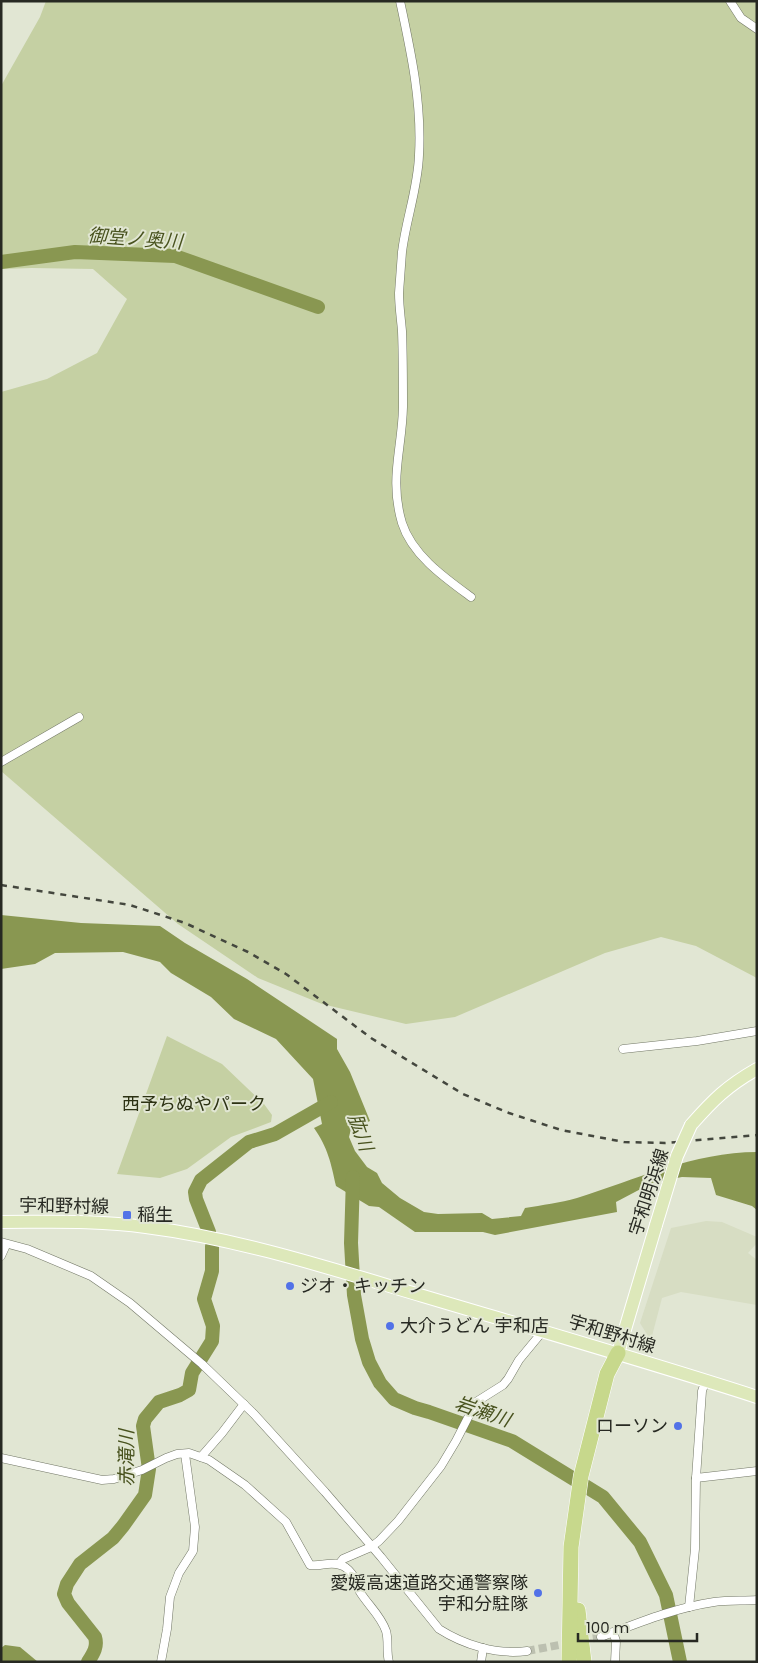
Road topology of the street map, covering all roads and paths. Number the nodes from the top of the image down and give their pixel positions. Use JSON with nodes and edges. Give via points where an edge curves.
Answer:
{"nodes":[{"id":1,"x":400,"y":1,"type":"edge"},
{"id":2,"x":730,"y":1,"type":"edge"},
{"id":3,"x":757,"y":29,"type":"edge"},
{"id":4,"x":471,"y":597,"type":"dead end"},
{"id":5,"x":79,"y":718,"type":"dead end"},
{"id":6,"x":1,"y":762,"type":"edge"},
{"id":7,"x":757,"y":1031,"type":"edge"},
{"id":8,"x":623,"y":1049,"type":"dead end"},
{"id":9,"x":757,"y":1069,"type":"edge"},
{"id":10,"x":1,"y":1222,"type":"edge"},
{"id":11,"x":4,"y":1244,"type":"edge"},
{"id":12,"x":1,"y":1256,"type":"edge"},
{"id":13,"x":543,"y":1331,"type":"junction"},
{"id":14,"x":618,"y":1353,"type":"junction"},
{"id":15,"x":706,"y":1380,"type":"junction"},
{"id":16,"x":757,"y":1396,"type":"edge"},
{"id":17,"x":244,"y":1404,"type":"junction"},
{"id":18,"x":185,"y":1454,"type":"junction"},
{"id":19,"x":201,"y":1457,"type":"junction"},
{"id":20,"x":1,"y":1458,"type":"edge"},
{"id":21,"x":757,"y":1471,"type":"edge"},
{"id":22,"x":696,"y":1478,"type":"junction"},
{"id":23,"x":575,"y":1535,"type":"junction"},
{"id":24,"x":371,"y":1548,"type":"junction"},
{"id":25,"x":338,"y":1564,"type":"junction"},
{"id":26,"x":757,"y":1600,"type":"edge"},
{"id":27,"x":685,"y":1608,"type":"junction"},
{"id":28,"x":579,"y":1618,"type":"junction"},
{"id":29,"x":613,"y":1632,"type":"junction"},
{"id":30,"x":601,"y":1637,"type":"tunnel mouth"},
{"id":31,"x":483,"y":1648,"type":"junction"},
{"id":32,"x":527,"y":1651,"type":"tunnel mouth"},
{"id":33,"x":161,"y":1662,"type":"edge"},
{"id":34,"x":389,"y":1662,"type":"edge"},
{"id":35,"x":481,"y":1662,"type":"edge"},
{"id":36,"x":569,"y":1662,"type":"edge"},
{"id":37,"x":578,"y":1662,"type":"edge"},
{"id":38,"x":584,"y":1662,"type":"edge"},
{"id":39,"x":615,"y":1662,"type":"edge"}],
"edges":[{"from":1,"to":4,"type":"street","via":[[417,90],[419,156],[415,196],[402,251],[399,297],[404,367],[403,413],[395,477],[397,501],[412,543],[426,560]]},
{"from":2,"to":3,"type":"street","via":[[741,18]]},
{"from":5,"to":6,"type":"street"},
{"from":7,"to":8,"type":"street"},
{"from":9,"to":14,"type":"main road","name":"宇和明浜線","bridge":true,"via":[[712,1100],[691,1125],[677,1156]]},
{"from":10,"to":13,"type":"main road","name":"宇和野村線","via":[[144,1226],[200,1235],[332,1269]]},
{"from":11,"to":12,"type":"street"},
{"from":11,"to":17,"type":"street","via":[[27,1249],[91,1276],[130,1303]]},
{"from":13,"to":14,"type":"main road","name":"宇和野村線"},
{"from":13,"to":24,"type":"street","via":[[518,1360],[503,1385],[476,1402],[441,1466]]},
{"from":14,"to":15,"type":"main road","name":"宇和野村線"},
{"from":14,"to":23,"type":"highway","via":[[615,1375],[589,1458]]},
{"from":15,"to":16,"type":"main road","name":"宇和野村線"},
{"from":15,"to":22,"type":"street","via":[[702,1391]]},
{"from":17,"to":19,"type":"street"},
{"from":17,"to":24,"type":"street","via":[[344,1513]]},
{"from":18,"to":19,"type":"street"},
{"from":18,"to":20,"type":"street","via":[[166,1458],[114,1479],[102,1480]]},
{"from":18,"to":33,"type":"street","via":[[194,1527],[193,1551],[170,1596]]},
{"from":19,"to":25,"type":"street","via":[[225,1470],[286,1522],[310,1565]]},
{"from":21,"to":22,"type":"street"},
{"from":22,"to":27,"type":"street","via":[[695,1549]]},
{"from":23,"to":28,"type":"highway"},
{"from":23,"to":36,"type":"highway","via":[[570,1573]]},
{"from":24,"to":25,"type":"street"},
{"from":24,"to":31,"type":"street","via":[[439,1629]]},
{"from":25,"to":34,"type":"street","via":[[352,1575],[385,1629]]},
{"from":26,"to":27,"type":"street","via":[[716,1602]]},
{"from":27,"to":29,"type":"street"},
{"from":28,"to":37,"type":"highway"},
{"from":28,"to":38,"type":"highway"},
{"from":29,"to":30,"type":"street"},
{"from":29,"to":39,"type":"street"},
{"from":31,"to":32,"type":"street","via":[[502,1652]]},
{"from":31,"to":35,"type":"street"}]}
